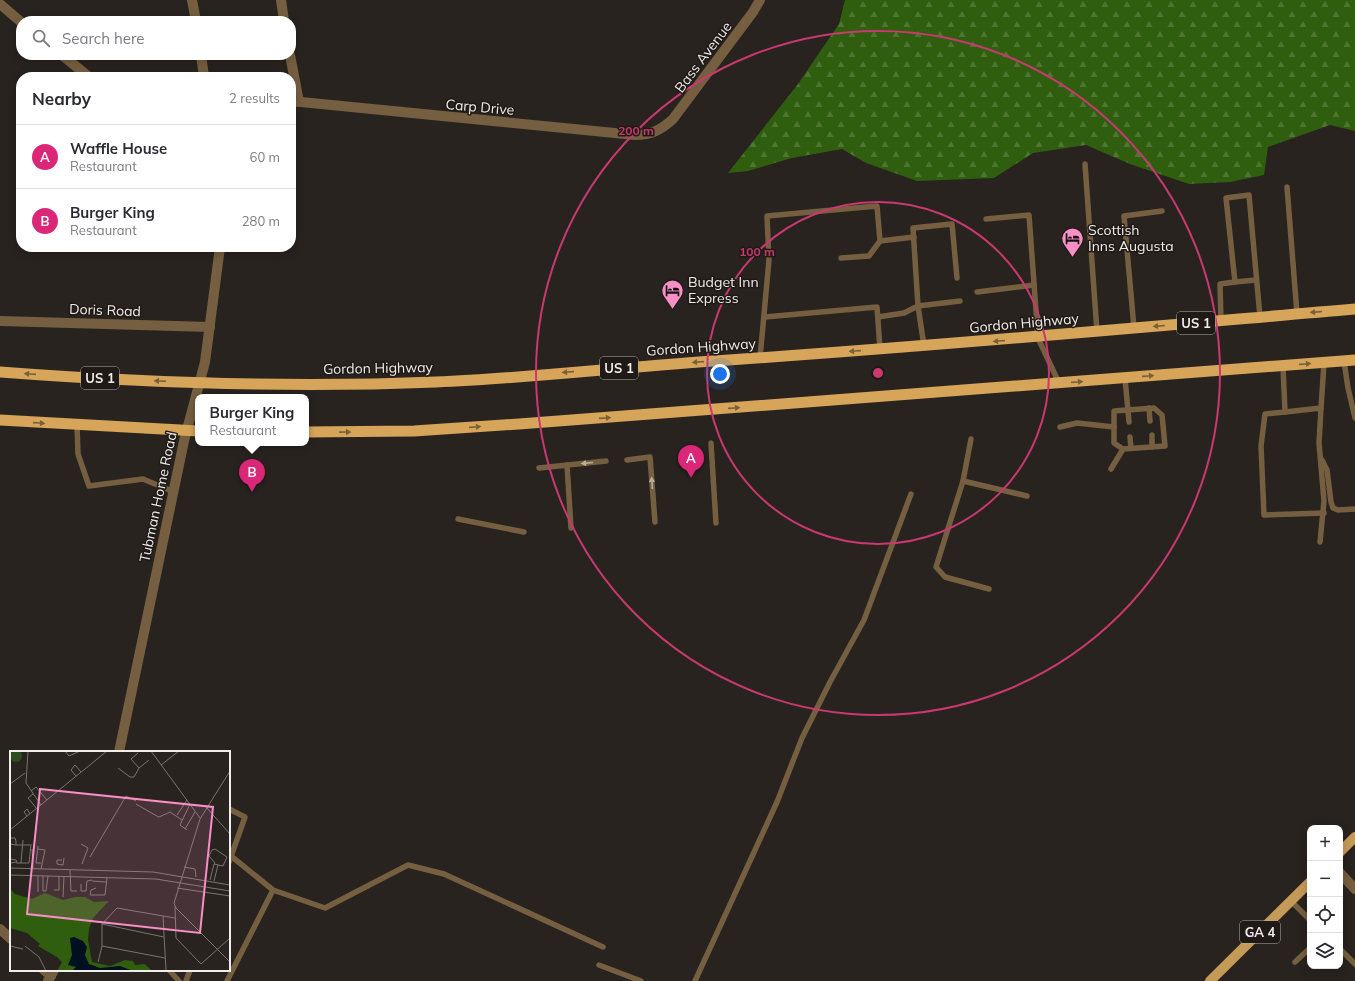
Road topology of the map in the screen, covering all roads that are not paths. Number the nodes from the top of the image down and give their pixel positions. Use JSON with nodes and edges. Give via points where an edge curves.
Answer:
{"nodes":[{"id":1,"x":192,"y":0,"type":"edge"},
{"id":2,"x":281,"y":0,"type":"edge"},
{"id":3,"x":760,"y":0,"type":"edge"},
{"id":4,"x":0,"y":4,"type":"edge"},
{"id":5,"x":195,"y":16,"type":"edge"},
{"id":6,"x":283,"y":16,"type":"edge"},
{"id":7,"x":16,"y":18,"type":"edge"},
{"id":8,"x":68,"y":60,"type":"edge"},
{"id":9,"x":202,"y":60,"type":"edge"},
{"id":10,"x":291,"y":60,"type":"edge"},
{"id":11,"x":83,"y":72,"type":"edge"},
{"id":12,"x":203,"y":72,"type":"edge"},
{"id":13,"x":292,"y":72,"type":"edge"},
{"id":14,"x":296,"y":102,"type":"edge"},
{"id":15,"x":664,"y":127,"type":"joint"},
{"id":16,"x":1084,"y":164,"type":"dead end"},
{"id":17,"x":1287,"y":187,"type":"dead end"},
{"id":18,"x":1162,"y":211,"type":"dead end"},
{"id":19,"x":986,"y":219,"type":"dead end"},
{"id":20,"x":914,"y":237,"type":"junction"},
{"id":21,"x":880,"y":241,"type":"junction"},
{"id":22,"x":219,"y":252,"type":"edge"},
{"id":23,"x":841,"y":258,"type":"dead end"},
{"id":24,"x":957,"y":278,"type":"dead end"},
{"id":25,"x":1256,"y":280,"type":"junction"},
{"id":26,"x":1235,"y":282,"type":"junction"},
{"id":27,"x":1034,"y":285,"type":"junction"},
{"id":28,"x":977,"y":292,"type":"dead end"},
{"id":29,"x":960,"y":301,"type":"dead end"},
{"id":30,"x":918,"y":306,"type":"junction"},
{"id":31,"x":1355,"y":309,"type":"edge"},
{"id":32,"x":1297,"y":314,"type":"junction"},
{"id":33,"x":765,"y":317,"type":"junction"},
{"id":34,"x":878,"y":317,"type":"junction"},
{"id":35,"x":1260,"y":317,"type":"junction"},
{"id":36,"x":0,"y":321,"type":"edge"},
{"id":37,"x":1221,"y":321,"type":"junction"},
{"id":38,"x":210,"y":327,"type":"junction"},
{"id":39,"x":1134,"y":328,"type":"junction"},
{"id":40,"x":1097,"y":332,"type":"junction"},
{"id":41,"x":1038,"y":338,"type":"junction"},
{"id":42,"x":924,"y":346,"type":"junction"},
{"id":43,"x":880,"y":349,"type":"junction"},
{"id":44,"x":760,"y":358,"type":"junction"},
{"id":45,"x":1350,"y":361,"type":"edge"},
{"id":46,"x":1324,"y":363,"type":"junction"},
{"id":47,"x":1283,"y":366,"type":"junction"},
{"id":48,"x":0,"y":372,"type":"edge"},
{"id":49,"x":1125,"y":378,"type":"junction"},
{"id":50,"x":199,"y":382,"type":"junction"},
{"id":51,"x":1059,"y":383,"type":"junction"},
{"id":52,"x":196,"y":394,"type":"edge"},
{"id":53,"x":195,"y":397,"type":"edge"},
{"id":54,"x":1149,"y":408,"type":"junction"},
{"id":55,"x":1321,"y":408,"type":"junction"},
{"id":56,"x":1128,"y":410,"type":"junction"},
{"id":57,"x":1285,"y":412,"type":"junction"},
{"id":58,"x":1355,"y":418,"type":"edge"},
{"id":59,"x":0,"y":420,"type":"edge"},
{"id":60,"x":1150,"y":421,"type":"dead end"},
{"id":61,"x":1129,"y":422,"type":"dead end"},
{"id":62,"x":77,"y":426,"type":"junction"},
{"id":63,"x":1060,"y":427,"type":"dead end"},
{"id":64,"x":1114,"y":427,"type":"junction"},
{"id":65,"x":186,"y":431,"type":"junction"},
{"id":66,"x":195,"y":431,"type":"edge"},
{"id":67,"x":309,"y":432,"type":"edge"},
{"id":68,"x":1152,"y":435,"type":"dead end"},
{"id":69,"x":1130,"y":437,"type":"dead end"},
{"id":70,"x":971,"y":439,"type":"dead end"},
{"id":71,"x":711,"y":443,"type":"dead end"},
{"id":72,"x":1152,"y":447,"type":"junction"},
{"id":73,"x":1131,"y":448,"type":"junction"},
{"id":74,"x":1123,"y":449,"type":"junction"},
{"id":75,"x":1320,"y":456,"type":"junction"},
{"id":76,"x":627,"y":460,"type":"dead end"},
{"id":77,"x":606,"y":461,"type":"dead end"},
{"id":78,"x":567,"y":465,"type":"junction"},
{"id":79,"x":539,"y":468,"type":"dead end"},
{"id":80,"x":1111,"y":469,"type":"dead end"},
{"id":81,"x":963,"y":481,"type":"junction"},
{"id":82,"x":174,"y":492,"type":"junction"},
{"id":83,"x":911,"y":494,"type":"dead end"},
{"id":84,"x":1027,"y":496,"type":"dead end"},
{"id":85,"x":1355,"y":509,"type":"edge"},
{"id":86,"x":1324,"y":513,"type":"junction"},
{"id":87,"x":458,"y":519,"type":"dead end"},
{"id":88,"x":655,"y":522,"type":"dead end"},
{"id":89,"x":716,"y":523,"type":"dead end"},
{"id":90,"x":571,"y":528,"type":"dead end"},
{"id":91,"x":524,"y":532,"type":"dead end"},
{"id":92,"x":1320,"y":542,"type":"dead end"},
{"id":93,"x":989,"y":589,"type":"dead end"},
{"id":94,"x":119,"y":751,"type":"edge"},
{"id":95,"x":230,"y":810,"type":"edge"},
{"id":96,"x":1355,"y":837,"type":"edge"},
{"id":97,"x":1343,"y":849,"type":"edge"},
{"id":98,"x":231,"y":856,"type":"junction"},
{"id":99,"x":230,"y":859,"type":"edge"},
{"id":100,"x":1343,"y":876,"type":"edge"},
{"id":101,"x":1307,"y":885,"type":"edge"},
{"id":102,"x":1355,"y":888,"type":"edge"},
{"id":103,"x":273,"y":890,"type":"junction"},
{"id":104,"x":1291,"y":901,"type":"junction"},
{"id":105,"x":1307,"y":917,"type":"edge"},
{"id":106,"x":0,"y":929,"type":"edge"},
{"id":107,"x":10,"y":938,"type":"edge"},
{"id":108,"x":603,"y":947,"type":"dead end"},
{"id":109,"x":1307,"y":951,"type":"edge"},
{"id":110,"x":1343,"y":952,"type":"edge"},
{"id":111,"x":1295,"y":962,"type":"dead end"},
{"id":112,"x":1355,"y":964,"type":"edge"},
{"id":113,"x":599,"y":965,"type":"dead end"},
{"id":114,"x":170,"y":971,"type":"edge"},
{"id":115,"x":190,"y":971,"type":"edge"},
{"id":116,"x":179,"y":981,"type":"edge"},
{"id":117,"x":186,"y":981,"type":"edge"},
{"id":118,"x":228,"y":981,"type":"edge"},
{"id":119,"x":641,"y":981,"type":"edge"},
{"id":120,"x":695,"y":981,"type":"edge"},
{"id":121,"x":1210,"y":981,"type":"edge"}],
"edges":[{"from":1,"to":5,"type":"street"},
{"from":2,"to":6,"type":"street"},
{"from":3,"to":15,"type":"street","name":"Bass Avenue","via":[[681,109]]},
{"from":4,"to":7,"type":"street"},
{"from":8,"to":11,"type":"street"},
{"from":9,"to":12,"type":"street"},
{"from":10,"to":13,"type":"street"},
{"from":14,"to":15,"type":"street","name":"Carp Drive","via":[[635,135],[651,133]]},
{"from":16,"to":40,"type":"lane"},
{"from":17,"to":32,"type":"lane"},
{"from":18,"to":39,"type":"lane","via":[[1124,216]]},
{"from":19,"to":27,"type":"lane","via":[[1029,215]]},
{"from":20,"to":21,"type":"lane"},
{"from":20,"to":24,"type":"lane","via":[[912,228],[952,224]]},
{"from":20,"to":30,"type":"lane"},
{"from":21,"to":23,"type":"lane","via":[[869,256]]},
{"from":21,"to":33,"type":"lane","via":[[878,206],[767,216],[769,260]]},
{"from":22,"to":38,"type":"street","name":"Tubman Home Road"},
{"from":25,"to":26,"type":"lane"},
{"from":25,"to":26,"type":"lane","via":[[1249,195],[1226,198]]},
{"from":25,"to":35,"type":"lane"},
{"from":26,"to":37,"type":"lane","via":[[1220,284]]},
{"from":27,"to":28,"type":"lane"},
{"from":27,"to":41,"type":"lane"},
{"from":29,"to":30,"type":"lane"},
{"from":30,"to":34,"type":"lane","via":[[904,313]]},
{"from":30,"to":42,"type":"lane"},
{"from":31,"to":32,"type":"highway","name":"Gordon Highway","number":"US 1","one_way":true},
{"from":32,"to":35,"type":"highway","name":"Gordon Highway","number":"US 1"},
{"from":33,"to":34,"type":"lane","via":[[877,307]]},
{"from":33,"to":44,"type":"lane"},
{"from":34,"to":43,"type":"lane"},
{"from":35,"to":37,"type":"highway","name":"Gordon Highway","number":"US 1"},
{"from":36,"to":38,"type":"street","name":"Doris Road"},
{"from":37,"to":39,"type":"highway","name":"Gordon Highway","number":"US 1","one_way":true},
{"from":38,"to":50,"type":"street","name":"Tubman Home Road"},
{"from":39,"to":40,"type":"highway","name":"Gordon Highway","number":"US 1"},
{"from":40,"to":41,"type":"highway","name":"Gordon Highway","number":"US 1"},
{"from":41,"to":42,"type":"highway","name":"Gordon Highway","number":"US 1","one_way":true},
{"from":41,"to":51,"type":"lane"},
{"from":42,"to":43,"type":"highway","name":"Gordon Highway","number":"US 1"},
{"from":43,"to":44,"type":"highway","name":"Gordon Highway","number":"US 1","one_way":true},
{"from":44,"to":50,"type":"highway","name":"Gordon Highway","number":"US 1","one_way":true,"via":[[441,382],[318,385]]},
{"from":45,"to":46,"type":"highway"},
{"from":45,"to":58,"type":"lane","via":[[1348,388]]},
{"from":47,"to":46,"type":"highway","one_way":true},
{"from":46,"to":55,"type":"lane"},
{"from":49,"to":47,"type":"highway","one_way":true},
{"from":47,"to":57,"type":"lane"},
{"from":50,"to":48,"type":"highway","name":"Gordon Highway","number":"US 1","one_way":true},
{"from":51,"to":49,"type":"highway","one_way":true},
{"from":49,"to":56,"type":"lane"},
{"from":50,"to":52,"type":"street","name":"Tubman Home Road"},
{"from":67,"to":51,"type":"highway","one_way":true,"via":[[414,431],[480,427]]},
{"from":53,"to":65,"type":"street","name":"Tubman Home Road"},
{"from":54,"to":56,"type":"lane"},
{"from":54,"to":60,"type":"lane"},
{"from":54,"to":72,"type":"lane","via":[[1154,408],[1162,415],[1165,446]]},
{"from":55,"to":57,"type":"lane"},
{"from":55,"to":75,"type":"lane"},
{"from":56,"to":61,"type":"lane"},
{"from":56,"to":64,"type":"lane","via":[[1114,411]]},
{"from":57,"to":86,"type":"lane","via":[[1265,414],[1261,446],[1264,515]]},
{"from":59,"to":62,"type":"highway","one_way":true},
{"from":62,"to":65,"type":"highway"},
{"from":62,"to":82,"type":"lane","via":[[78,454],[89,486],[143,479]]},
{"from":63,"to":64,"type":"lane","via":[[1077,423]]},
{"from":64,"to":74,"type":"lane","via":[[1114,443]]},
{"from":65,"to":66,"type":"highway"},
{"from":65,"to":82,"type":"street","name":"Tubman Home Road"},
{"from":68,"to":72,"type":"lane"},
{"from":69,"to":73,"type":"lane"},
{"from":70,"to":81,"type":"lane"},
{"from":71,"to":89,"type":"lane"},
{"from":72,"to":73,"type":"lane"},
{"from":73,"to":74,"type":"lane"},
{"from":74,"to":80,"type":"lane"},
{"from":75,"to":85,"type":"lane","via":[[1326,470],[1333,508]]},
{"from":75,"to":86,"type":"lane"},
{"from":88,"to":76,"type":"lane","one_way":true,"via":[[650,457]]},
{"from":77,"to":78,"type":"lane","one_way":true},
{"from":78,"to":79,"type":"lane"},
{"from":78,"to":90,"type":"lane"},
{"from":81,"to":84,"type":"lane"},
{"from":81,"to":93,"type":"lane","via":[[936,568],[945,577]]},
{"from":82,"to":94,"type":"street","name":"Tubman Home Road"},
{"from":83,"to":120,"type":"lane","via":[[864,620],[802,738],[777,802]]},
{"from":86,"to":92,"type":"lane"},
{"from":87,"to":91,"type":"lane"},
{"from":95,"to":98,"type":"lane","via":[[244,817]]},
{"from":96,"to":97,"type":"main road"},
{"from":98,"to":99,"type":"lane"},
{"from":98,"to":103,"type":"lane"},
{"from":100,"to":102,"type":"street"},
{"from":101,"to":104,"type":"main road","number":"GA 4"},
{"from":103,"to":108,"type":"lane","via":[[325,908],[408,865],[444,874]]},
{"from":103,"to":118,"type":"lane"},
{"from":104,"to":105,"type":"lane"},
{"from":104,"to":121,"type":"main road","number":"GA 4"},
{"from":106,"to":107,"type":"street"},
{"from":109,"to":111,"type":"lane"},
{"from":110,"to":112,"type":"lane"},
{"from":113,"to":119,"type":"lane"},
{"from":114,"to":116,"type":"lane"},
{"from":115,"to":117,"type":"lane"}]}
